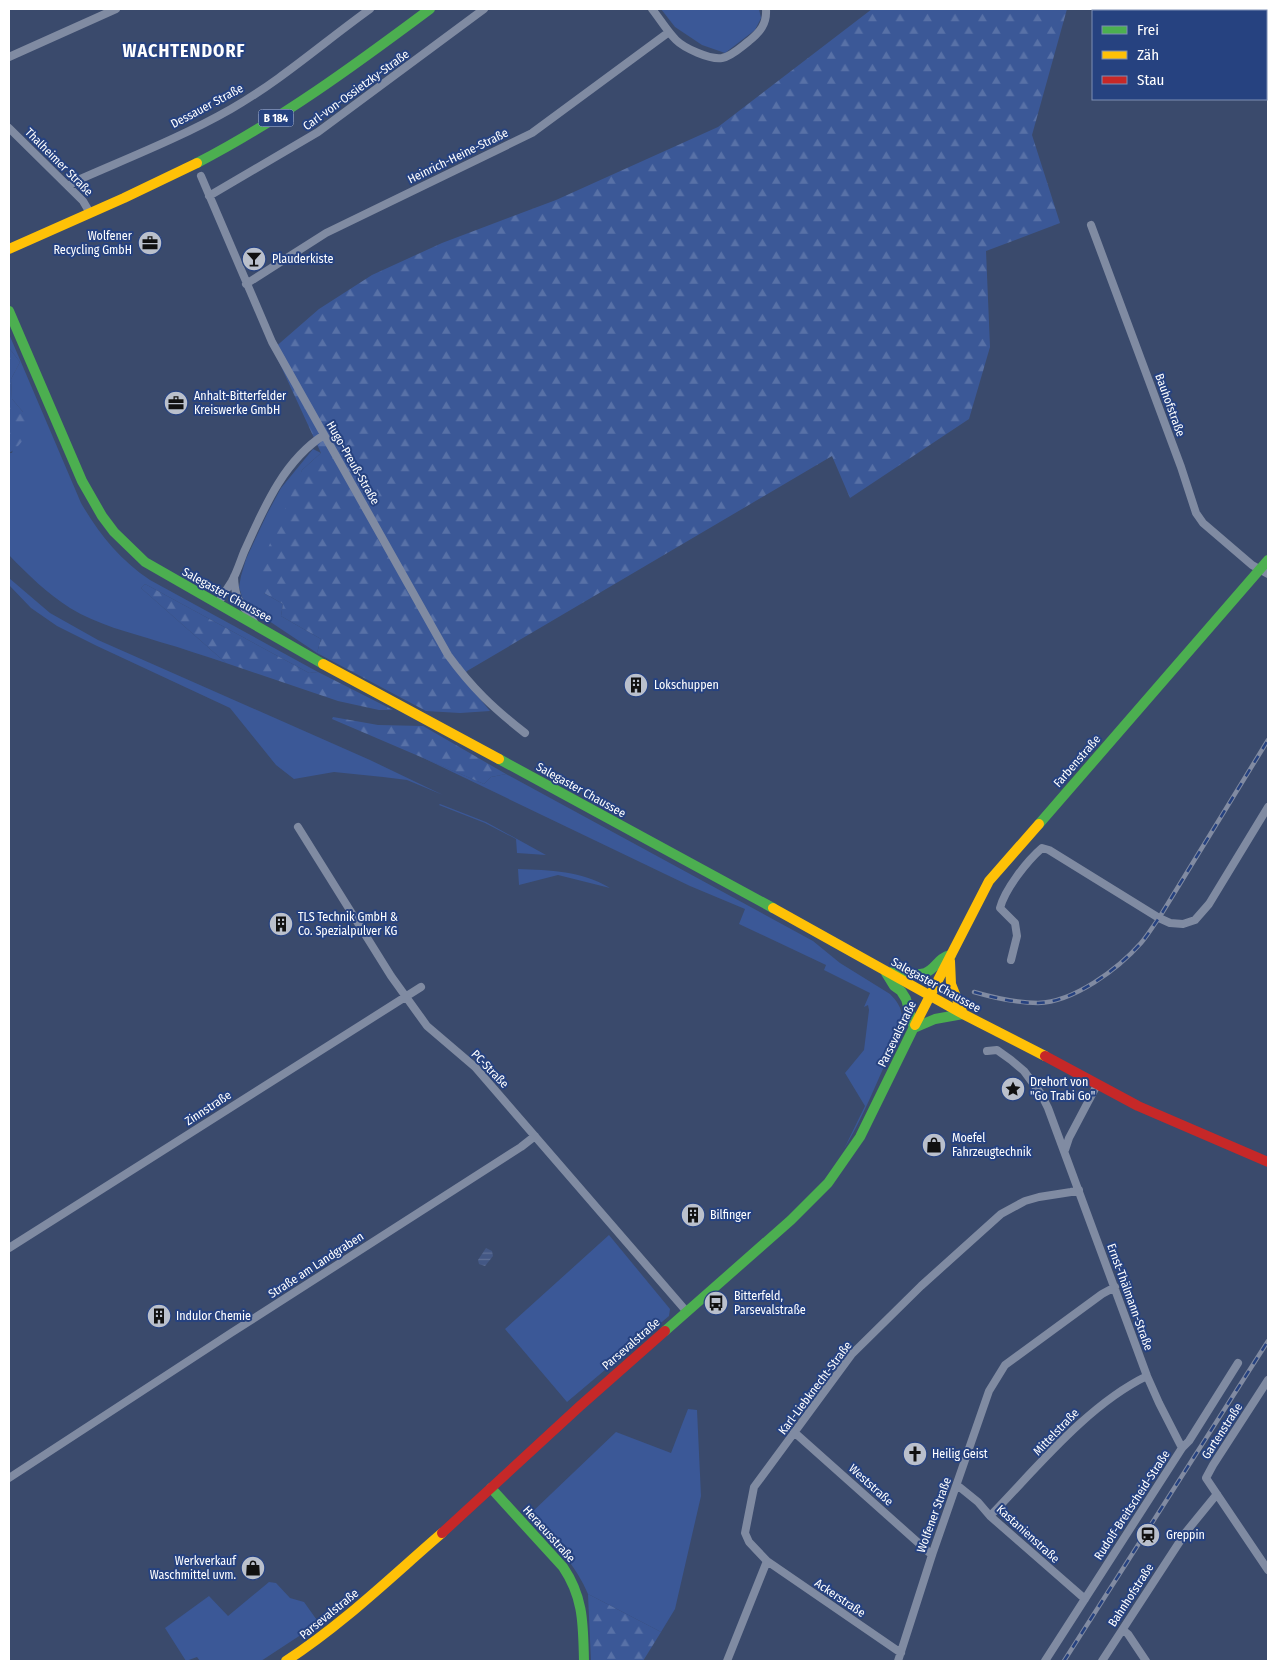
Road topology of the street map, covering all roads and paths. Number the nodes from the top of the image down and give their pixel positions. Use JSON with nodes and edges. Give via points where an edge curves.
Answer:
{"nodes":[{"id":1,"x":116,"y":9,"type":"edge"},
{"id":2,"x":370,"y":9,"type":"edge"},
{"id":3,"x":430,"y":9,"type":"edge"},
{"id":4,"x":484,"y":9,"type":"edge"},
{"id":5,"x":652,"y":9,"type":"edge"},
{"id":6,"x":766,"y":9,"type":"edge"},
{"id":7,"x":669,"y":32,"type":"junction"},
{"id":8,"x":9,"y":57,"type":"edge"},
{"id":9,"x":9,"y":128,"type":"edge"},
{"id":10,"x":201,"y":176,"type":"dead end"},
{"id":11,"x":69,"y":186,"type":"junction"},
{"id":12,"x":209,"y":196,"type":"junction"},
{"id":13,"x":90,"y":213,"type":"junction"},
{"id":14,"x":1091,"y":226,"type":"dead end"},
{"id":15,"x":9,"y":249,"type":"edge"},
{"id":16,"x":246,"y":284,"type":"junction"},
{"id":17,"x":9,"y":311,"type":"edge"},
{"id":18,"x":324,"y":435,"type":"junction"},
{"id":19,"x":1268,"y":560,"type":"edge"},
{"id":20,"x":1264,"y":572,"type":"edge"},
{"id":21,"x":234,"y":575,"type":"junction"},
{"id":22,"x":218,"y":604,"type":"junction"},
{"id":23,"x":254,"y":624,"type":"junction"},
{"id":24,"x":526,"y":733,"type":"dead end"},
{"id":25,"x":1268,"y":807,"type":"edge"},
{"id":26,"x":298,"y":827,"type":"dead end"},
{"id":27,"x":951,"y":955,"type":"junction"},
{"id":28,"x":1011,"y":960,"type":"dead end"},
{"id":29,"x":886,"y":972,"type":"junction"},
{"id":30,"x":421,"y":987,"type":"dead end"},
{"id":31,"x":930,"y":996,"type":"junction"},
{"id":32,"x":406,"y":997,"type":"junction"},
{"id":33,"x":963,"y":1014,"type":"junction"},
{"id":34,"x":914,"y":1028,"type":"junction"},
{"id":35,"x":987,"y":1051,"type":"dead end"},
{"id":36,"x":1097,"y":1085,"type":"junction"},
{"id":37,"x":535,"y":1136,"type":"junction"},
{"id":38,"x":1065,"y":1150,"type":"junction"},
{"id":39,"x":1268,"y":1162,"type":"edge"},
{"id":40,"x":1079,"y":1190,"type":"junction"},
{"id":41,"x":9,"y":1248,"type":"edge"},
{"id":42,"x":1115,"y":1287,"type":"junction"},
{"id":43,"x":686,"y":1312,"type":"junction"},
{"id":44,"x":1238,"y":1363,"type":"dead end"},
{"id":45,"x":1147,"y":1376,"type":"junction"},
{"id":46,"x":1268,"y":1380,"type":"edge"},
{"id":47,"x":794,"y":1432,"type":"junction"},
{"id":48,"x":1182,"y":1448,"type":"junction"},
{"id":49,"x":10,"y":1475,"type":"edge"},
{"id":50,"x":958,"y":1485,"type":"junction"},
{"id":51,"x":491,"y":1488,"type":"junction"},
{"id":52,"x":1217,"y":1494,"type":"junction"},
{"id":53,"x":990,"y":1516,"type":"junction"},
{"id":54,"x":932,"y":1555,"type":"junction"},
{"id":55,"x":766,"y":1561,"type":"junction"},
{"id":56,"x":1268,"y":1570,"type":"edge"},
{"id":57,"x":1085,"y":1599,"type":"junction"},
{"id":58,"x":1123,"y":1630,"type":"junction"},
{"id":59,"x":899,"y":1657,"type":"edge"},
{"id":60,"x":286,"y":1661,"type":"edge"},
{"id":61,"x":584,"y":1661,"type":"edge"},
{"id":62,"x":728,"y":1661,"type":"edge"},
{"id":63,"x":1045,"y":1661,"type":"edge"},
{"id":64,"x":1102,"y":1661,"type":"edge"},
{"id":65,"x":1146,"y":1661,"type":"edge"}],
"edges":[{"from":1,"to":8,"type":"street"},
{"from":2,"to":11,"type":"street","name":"Dessauer Straße","via":[[233,108]]},
{"from":3,"to":13,"type":"main road","number":"B 184","via":[[332,82],[245,136],[173,175]]},
{"from":4,"to":12,"type":"street","name":"Carl-von-Ossietzky-Straße","via":[[318,132]]},
{"from":5,"to":7,"type":"street"},
{"from":6,"to":7,"type":"street","via":[[763,28],[722,58],[701,54],[677,41]]},
{"from":7,"to":16,"type":"street","name":"Heinrich-Heine-Straße","via":[[532,133],[326,233]]},
{"from":9,"to":11,"type":"street","name":"Thalheimer Straße"},
{"from":10,"to":12,"type":"street","name":"Hugo-Preuß-Straße"},
{"from":11,"to":13,"type":"street","name":"Thalheimer Straße"},
{"from":12,"to":16,"type":"street","name":"Hugo-Preuß-Straße"},
{"from":13,"to":15,"type":"main road","number":"B 184"},
{"from":14,"to":20,"type":"street","name":"Bauhofstraße","via":[[1196,513],[1214,533]]},
{"from":16,"to":18,"type":"street","name":"Hugo-Preuß-Straße","via":[[272,342]]},
{"from":17,"to":22,"type":"main road","name":"Salegaster Chaussee","via":[[85,487],[110,529],[144,562]]},
{"from":18,"to":21,"type":"street","via":[[301,453],[278,483]]},
{"from":18,"to":24,"type":"street","name":"Hugo-Preuß-Straße","via":[[448,655],[469,683]]},
{"from":19,"to":20,"type":"main road","name":"Farbenstraße"},
{"from":20,"to":27,"type":"main road","name":"Farbenstraße","via":[[989,881]]},
{"from":21,"to":22,"type":"street"},
{"from":21,"to":23,"type":"street","via":[[236,596]]},
{"from":22,"to":23,"type":"main road","name":"Salegaster Chaussee"},
{"from":23,"to":29,"type":"main road","name":"Salegaster Chaussee"},
{"from":25,"to":28,"type":"street","via":[[1209,904],[1196,920],[1182,924],[1159,918],[1042,848],[1001,903],[1000,908],[1015,923],[1017,936]]},
{"from":26,"to":32,"type":"street","name":"PC-Straße"},
{"from":27,"to":29,"type":"main road","via":[[942,957],[933,968],[920,974]]},
{"from":27,"to":31,"type":"main road","name":"Farbenstraße"},
{"from":27,"to":33,"type":"main road","via":[[949,978],[962,1004]]},
{"from":29,"to":31,"type":"main road","name":"Salegaster Chaussee"},
{"from":29,"to":34,"type":"main road","via":[[906,999]]},
{"from":30,"to":32,"type":"street","name":"Zinnstraße"},
{"from":31,"to":33,"type":"main road","name":"Salegaster Chaussee"},
{"from":31,"to":34,"type":"main road","name":"Parsevalstraße"},
{"from":32,"to":37,"type":"street","name":"PC-Straße","via":[[427,1026],[475,1067]]},
{"from":32,"to":41,"type":"street","name":"Zinnstraße"},
{"from":33,"to":34,"type":"main road","via":[[935,1019],[924,1027]]},
{"from":33,"to":36,"type":"main road","name":"Salegaster Chaussee"},
{"from":34,"to":43,"type":"main road","name":"Parsevalstraße","via":[[863,1132],[835,1174],[804,1208]]},
{"from":35,"to":38,"type":"street","name":"Ernst-Thälmann-Straße","via":[[997,1050],[1033,1082],[1045,1101]]},
{"from":36,"to":38,"type":"street"},
{"from":36,"to":39,"type":"main road","name":"Salegaster Chaussee"},
{"from":37,"to":43,"type":"street","name":"PC-Straße"},
{"from":37,"to":49,"type":"street","name":"Straße am Landgraben"},
{"from":38,"to":40,"type":"street","name":"Ernst-Thälmann-Straße"},
{"from":40,"to":42,"type":"street","name":"Ernst-Thälmann-Straße"},
{"from":40,"to":47,"type":"street","name":"Karl-Liebknecht-Straße","via":[[1025,1202],[992,1220],[852,1354]]},
{"from":42,"to":45,"type":"street","name":"Ernst-Thälmann-Straße"},
{"from":42,"to":50,"type":"street","name":"Wolfener Straße","via":[[1006,1365],[989,1391]]},
{"from":43,"to":51,"type":"main road","name":"Parsevalstraße"},
{"from":44,"to":48,"type":"street","name":"Rudolf-Breitscheid-Straße"},
{"from":45,"to":48,"type":"street","name":"Ernst-Thälmann-Straße"},
{"from":45,"to":53,"type":"street","name":"Mittelstraße","via":[[1089,1415]]},
{"from":46,"to":52,"type":"street","name":"Gartenstraße","via":[[1206,1478]]},
{"from":47,"to":54,"type":"street","name":"Weststraße"},
{"from":47,"to":55,"type":"street","name":"Karl-Liebknecht-Straße","via":[[754,1487],[745,1533]]},
{"from":48,"to":57,"type":"street","name":"Rudolf-Breitscheid-Straße"},
{"from":50,"to":53,"type":"street","name":"Kastanienstraße"},
{"from":50,"to":54,"type":"street","name":"Wolfener Straße"},
{"from":51,"to":60,"type":"main road","name":"Parsevalstraße","via":[[335,1627]]},
{"from":51,"to":61,"type":"main road","name":"Heraeusstraße","via":[[573,1581],[581,1602]]},
{"from":52,"to":56,"type":"street"},
{"from":52,"to":58,"type":"street","name":"Bahnhofstraße","via":[[1186,1532]]},
{"from":53,"to":57,"type":"street","name":"Kastanienstraße"},
{"from":54,"to":59,"type":"street","name":"Wolfener Straße"},
{"from":55,"to":59,"type":"street","name":"Ackerstraße"},
{"from":55,"to":62,"type":"street"},
{"from":57,"to":63,"type":"street","name":"Rudolf-Breitscheid-Straße"},
{"from":58,"to":64,"type":"street","name":"Bahnhofstraße"},
{"from":58,"to":65,"type":"street"}]}
